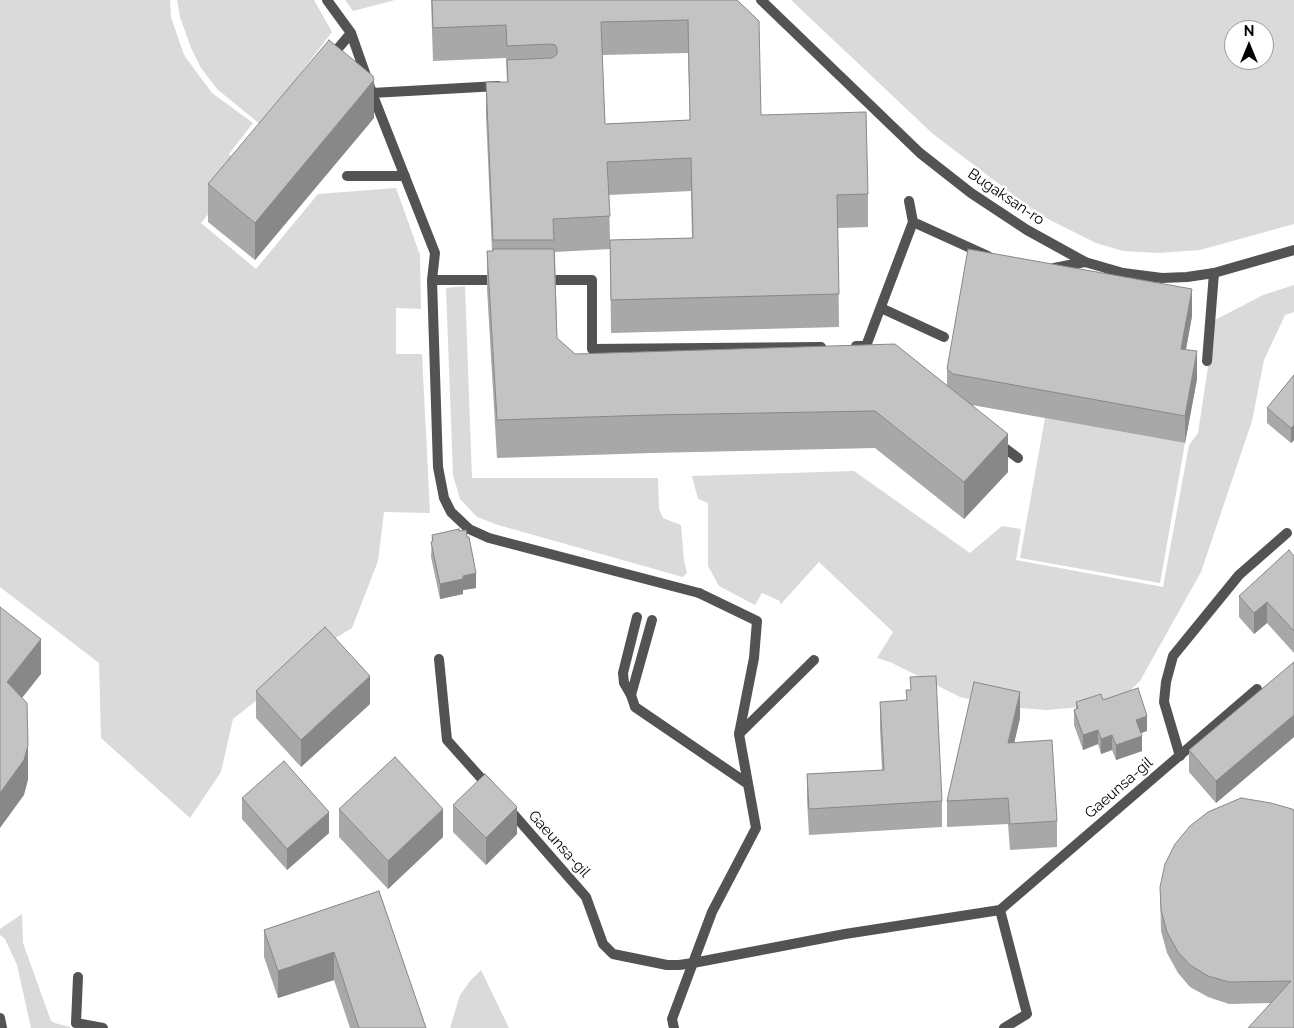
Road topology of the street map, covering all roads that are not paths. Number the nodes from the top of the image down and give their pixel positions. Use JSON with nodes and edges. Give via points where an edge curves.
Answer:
{"nodes":[{"id":1,"x":326,"y":0,"type":"edge"},
{"id":2,"x":761,"y":0,"type":"edge"},
{"id":3,"x":351,"y":33,"type":"junction"},
{"id":4,"x":326,"y":63,"type":"edge"},
{"id":5,"x":511,"y":86,"type":"edge"},
{"id":6,"x":372,"y":93,"type":"junction"},
{"id":7,"x":347,"y":176,"type":"dead end"},
{"id":8,"x":405,"y":176,"type":"junction"},
{"id":9,"x":909,"y":201,"type":"dead end"},
{"id":10,"x":913,"y":222,"type":"junction"},
{"id":11,"x":1294,"y":250,"type":"edge"},
{"id":12,"x":996,"y":259,"type":"edge"},
{"id":13,"x":1085,"y":262,"type":"junction"},
{"id":14,"x":1047,"y":270,"type":"edge"},
{"id":15,"x":1214,"y":272,"type":"junction"},
{"id":16,"x":432,"y":280,"type":"junction"},
{"id":17,"x":512,"y":280,"type":"edge"},
{"id":18,"x":532,"y":280,"type":"edge"},
{"id":19,"x":881,"y":308,"type":"junction"},
{"id":20,"x":944,"y":337,"type":"dead end"},
{"id":21,"x":826,"y":346,"type":"edge"},
{"id":22,"x":846,"y":346,"type":"edge"},
{"id":23,"x":1207,"y":361,"type":"dead end"},
{"id":24,"x":989,"y":436,"type":"edge"},
{"id":25,"x":1018,"y":458,"type":"dead end"},
{"id":26,"x":1287,"y":533,"type":"dead end"},
{"id":27,"x":637,"y":617,"type":"dead end"},
{"id":28,"x":652,"y":620,"type":"dead end"},
{"id":29,"x":439,"y":659,"type":"dead end"},
{"id":30,"x":814,"y":660,"type":"dead end"},
{"id":31,"x":1257,"y":689,"type":"dead end"},
{"id":32,"x":631,"y":695,"type":"junction"},
{"id":33,"x":739,"y":734,"type":"junction"},
{"id":34,"x":1180,"y":756,"type":"junction"},
{"id":35,"x":748,"y":784,"type":"junction"},
{"id":36,"x":1000,"y":910,"type":"junction"},
{"id":37,"x":693,"y":963,"type":"junction"},
{"id":38,"x":78,"y":978,"type":"dead end"},
{"id":39,"x":0,"y":1018,"type":"edge"},
{"id":40,"x":2,"y":1028,"type":"edge"},
{"id":41,"x":103,"y":1028,"type":"edge"},
{"id":42,"x":674,"y":1028,"type":"edge"},
{"id":43,"x":1004,"y":1028,"type":"edge"}],
"edges":[{"from":1,"to":3,"type":"street"},
{"from":2,"to":13,"type":"street","name":"Bugaksan-ro","via":[[920,153],[1019,225]]},
{"from":3,"to":4,"type":"street"},
{"from":3,"to":6,"type":"street"},
{"from":5,"to":6,"type":"street"},
{"from":6,"to":8,"type":"street"},
{"from":7,"to":8,"type":"street"},
{"from":8,"to":16,"type":"street","via":[[435,254]]},
{"from":9,"to":10,"type":"street"},
{"from":10,"to":12,"type":"street"},
{"from":10,"to":19,"type":"street"},
{"from":11,"to":15,"type":"street","name":"Bugaksan-ro"},
{"from":13,"to":14,"type":"street"},
{"from":13,"to":15,"type":"street","name":"Bugaksan-ro","via":[[1124,273],[1162,278]]},
{"from":15,"to":23,"type":"street"},
{"from":16,"to":17,"type":"street"},
{"from":16,"to":33,"type":"street","via":[[438,467],[444,498],[451,512],[469,529],[489,538],[699,593],[757,621],[754,658]]},
{"from":18,"to":21,"type":"street","via":[[592,280],[592,349]]},
{"from":19,"to":20,"type":"street"},
{"from":19,"to":22,"type":"street","via":[[870,349]]},
{"from":24,"to":25,"type":"street"},
{"from":26,"to":34,"type":"street","via":[[1238,575],[1174,656],[1164,702]]},
{"from":27,"to":32,"type":"street","via":[[623,673]]},
{"from":28,"to":32,"type":"street"},
{"from":29,"to":37,"type":"street","name":"Gaeunsa-gil","via":[[448,740],[586,897],[602,944],[613,954],[667,965]]},
{"from":30,"to":33,"type":"street"},
{"from":31,"to":34,"type":"street","name":"Gaeunsa-gil"},
{"from":32,"to":35,"type":"street","via":[[635,707]]},
{"from":33,"to":35,"type":"street"},
{"from":34,"to":36,"type":"street","name":"Gaeunsa-gil"},
{"from":35,"to":37,"type":"street","via":[[756,828],[712,912]]},
{"from":36,"to":37,"type":"street","name":"Gaeunsa-gil","via":[[845,934]]},
{"from":36,"to":43,"type":"street","via":[[1027,1014]]},
{"from":37,"to":42,"type":"street","via":[[672,1019]]},
{"from":38,"to":41,"type":"street","via":[[76,1023]]},
{"from":39,"to":40,"type":"street"}]}
